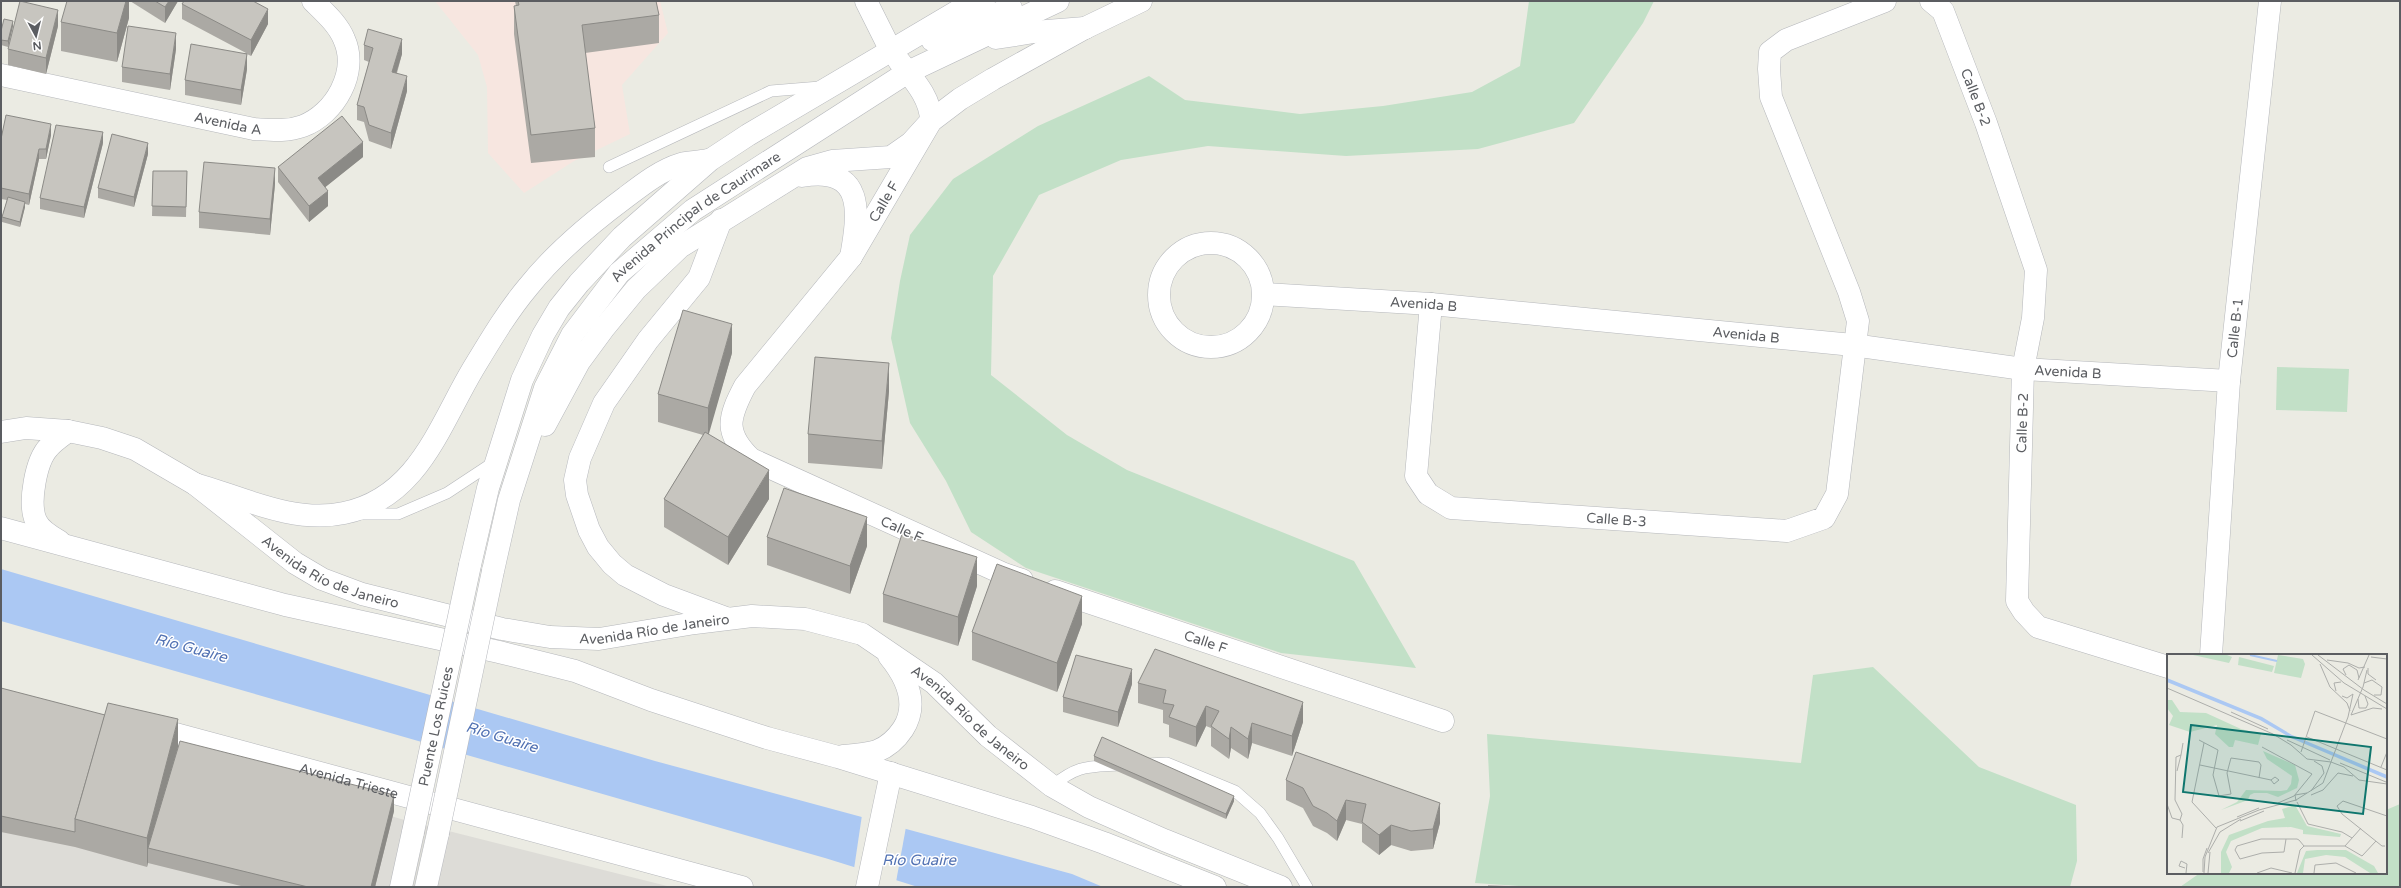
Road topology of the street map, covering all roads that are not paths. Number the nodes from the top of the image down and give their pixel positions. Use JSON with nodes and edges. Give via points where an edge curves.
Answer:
{"nodes":[{"id":1,"x":313,"y":1,"type":"edge"},
{"id":2,"x":866,"y":1,"type":"edge"},
{"id":3,"x":984,"y":1,"type":"edge"},
{"id":4,"x":1028,"y":1,"type":"edge"},
{"id":5,"x":1058,"y":1,"type":"edge"},
{"id":6,"x":1141,"y":1,"type":"edge"},
{"id":7,"x":1885,"y":1,"type":"edge"},
{"id":8,"x":1931,"y":1,"type":"edge"},
{"id":9,"x":2270,"y":1,"type":"edge"},
{"id":10,"x":1085,"y":28,"type":"junction"},
{"id":11,"x":971,"y":41,"type":"junction"},
{"id":12,"x":891,"y":51,"type":"junction"},
{"id":13,"x":908,"y":72,"type":"junction"},
{"id":14,"x":1,"y":75,"type":"edge"},
{"id":15,"x":831,"y":86,"type":"junction"},
{"id":16,"x":931,"y":121,"type":"junction"},
{"id":17,"x":710,"y":160,"type":"junction"},
{"id":18,"x":609,"y":167,"type":"dead end"},
{"id":19,"x":791,"y":178,"type":"junction"},
{"id":20,"x":722,"y":220,"type":"junction"},
{"id":21,"x":851,"y":257,"type":"junction"},
{"id":22,"x":1264,"y":294,"type":"junction"},
{"id":23,"x":1431,"y":304,"type":"junction"},
{"id":24,"x":1854,"y":345,"type":"junction"},
{"id":25,"x":2023,"y":369,"type":"junction"},
{"id":26,"x":2229,"y":381,"type":"junction"},
{"id":27,"x":1,"y":432,"type":"edge"},
{"id":28,"x":68,"y":432,"type":"junction"},
{"id":29,"x":527,"y":441,"type":"junction"},
{"id":30,"x":496,"y":460,"type":"junction"},
{"id":31,"x":195,"y":484,"type":"junction"},
{"id":32,"x":344,"y":514,"type":"junction"},
{"id":33,"x":1,"y":528,"type":"edge"},
{"id":34,"x":66,"y":545,"type":"junction"},
{"id":35,"x":470,"y":565,"type":"joint"},
{"id":36,"x":493,"y":571,"type":"joint"},
{"id":37,"x":726,"y":618,"type":"junction"},
{"id":38,"x":881,"y":646,"type":"junction"},
{"id":39,"x":2211,"y":654,"type":"edge"},
{"id":40,"x":2167,"y":667,"type":"edge"},
{"id":41,"x":910,"y":719,"type":"junction"},
{"id":42,"x":1442,"y":721,"type":"dead end"},
{"id":43,"x":131,"y":722,"type":"edge"},
{"id":44,"x":838,"y":757,"type":"junction"},
{"id":45,"x":892,"y":773,"type":"junction"},
{"id":46,"x":1052,"y":786,"type":"junction"},
{"id":47,"x":401,"y":887,"type":"edge"},
{"id":48,"x":426,"y":887,"type":"edge"},
{"id":49,"x":742,"y":887,"type":"edge"},
{"id":50,"x":867,"y":887,"type":"edge"},
{"id":51,"x":1214,"y":887,"type":"edge"},
{"id":52,"x":1281,"y":887,"type":"edge"},
{"id":53,"x":1307,"y":887,"type":"edge"}],
"edges":[{"from":1,"to":14,"type":"street","name":"Avenida A","via":[[332,21],[344,39],[349,60],[344,85],[330,108],[302,126],[280,131],[254,129]]},
{"from":2,"to":12,"type":"street"},
{"from":3,"to":12,"type":"street","name":"Avenida Principal de Caurimare","via":[[958,11]]},
{"from":4,"to":12,"type":"street","via":[[912,48]]},
{"from":5,"to":11,"type":"street","name":"Avenida Principal de Caurimare"},
{"from":6,"to":10,"type":"street"},
{"from":7,"to":24,"type":"street","via":[[1786,40],[1770,52],[1771,97],[1858,321]]},
{"from":8,"to":25,"type":"street","name":"Calle B-2","via":[[1943,11],[1986,123],[2036,270],[2033,318]]},
{"from":9,"to":26,"type":"street","name":"Calle B-1"},
{"from":10,"to":11,"type":"street"},
{"from":10,"to":16,"type":"street","via":[[993,79]]},
{"from":11,"to":13,"type":"street","name":"Avenida Principal de Caurimare"},
{"from":12,"to":13,"type":"street"},
{"from":12,"to":15,"type":"street","name":"Avenida Principal de Caurimare"},
{"from":13,"to":16,"type":"street","via":[[928,100]]},
{"from":13,"to":29,"type":"street","name":"Avenida Principal de Caurimare","via":[[693,210],[619,273],[580,322],[554,368]]},
{"from":15,"to":17,"type":"street","name":"Avenida Principal de Caurimare"},
{"from":15,"to":18,"type":"lane","via":[[771,91]]},
{"from":16,"to":19,"type":"street","via":[[911,143],[890,157],[832,161],[807,168]]},
{"from":16,"to":21,"type":"street","name":"Calle F"},
{"from":17,"to":30,"type":"street","name":"Avenida Principal de Caurimare","via":[[622,237],[559,308],[531,357]]},
{"from":17,"to":32,"type":"street","via":[[681,164],[653,177],[609,209],[565,248],[528,286],[497,330],[416,470],[392,492]]},
{"from":19,"to":20,"type":"street"},
{"from":19,"to":21,"type":"street","via":[[826,176],[847,184],[854,196],[857,209],[857,227]]},
{"from":20,"to":29,"type":"street","via":[[680,247],[636,289],[579,362],[543,428]]},
{"from":20,"to":37,"type":"street","via":[[699,278],[648,340],[604,403],[580,458],[575,480],[577,495],[589,530],[598,547],[612,564],[625,575],[664,595]]},
{"from":21,"to":42,"type":"street","name":"Calle F","via":[[745,386],[734,406],[731,426],[738,446],[751,459],[1004,574]]},
{"from":22,"to":22,"type":"street","via":[[1260,275],[1250,260],[1235,248],[1220,243],[1202,243],[1183,251],[1173,259],[1161,281],[1160,301],[1163,316],[1183,338],[1198,345],[1216,346],[1242,337],[1250,330],[1259,317]]},
{"from":22,"to":23,"type":"street","name":"Avenida B"},
{"from":23,"to":24,"type":"street","name":"Avenida B"},
{"from":23,"to":24,"type":"street","name":"Calle B-3","via":[[1416,476],[1428,494],[1451,508],[1787,532],[1824,518],[1837,494]]},
{"from":24,"to":25,"type":"street","name":"Avenida B"},
{"from":25,"to":26,"type":"street","name":"Avenida B"},
{"from":25,"to":40,"type":"street","name":"Calle B-2","via":[[2017,601],[2038,627]]},
{"from":26,"to":39,"type":"street","name":"Calle B-1"},
{"from":27,"to":28,"type":"street","name":"Avenida Río de Janeiro","via":[[26,428]]},
{"from":28,"to":31,"type":"street","name":"Avenida Río de Janeiro","via":[[102,438],[135,449]]},
{"from":28,"to":34,"type":"street","via":[[48,447],[34,487],[33,502],[36,521],[47,534]]},
{"from":29,"to":36,"type":"street","name":"Avenida Principal de Caurimare"},
{"from":30,"to":32,"type":"lane","via":[[447,493],[398,514]]},
{"from":30,"to":35,"type":"street","name":"Avenida Principal de Caurimare"},
{"from":31,"to":32,"type":"street","via":[[289,511],[314,515]]},
{"from":31,"to":37,"type":"street","name":"Avenida Río de Janeiro","via":[[295,563],[322,579],[397,604],[502,629],[550,636],[599,639]]},
{"from":33,"to":34,"type":"street","name":"Avenida Río de Janeiro"},
{"from":34,"to":44,"type":"street","name":"Avenida Río de Janeiro","via":[[285,605],[575,671],[707,719]]},
{"from":35,"to":47,"type":"street","name":"Puente Los Ruices","bridge":true},
{"from":36,"to":48,"type":"street","name":"Puente Los Ruices","bridge":true},
{"from":37,"to":38,"type":"street","name":"Avenida Río de Janeiro","via":[[806,618],[862,634]]},
{"from":38,"to":41,"type":"street","via":[[906,682],[911,707]]},
{"from":38,"to":46,"type":"street","name":"Avenida Río de Janeiro","via":[[934,683],[988,736]]},
{"from":41,"to":44,"type":"street","via":[[899,735],[878,750]]},
{"from":41,"to":45,"type":"street"},
{"from":43,"to":49,"type":"street","name":"Avenida Trieste"},
{"from":44,"to":45,"type":"street","name":"Avenida Río de Janeiro"},
{"from":45,"to":50,"type":"street"},
{"from":45,"to":51,"type":"street","name":"Avenida Río de Janeiro","via":[[1104,842]]},
{"from":46,"to":52,"type":"street","name":"Avenida Río de Janeiro","via":[[1090,807],[1164,840]]},
{"from":46,"to":53,"type":"lane","via":[[1070,773],[1088,767],[1167,763],[1235,791],[1260,813]]}]}
